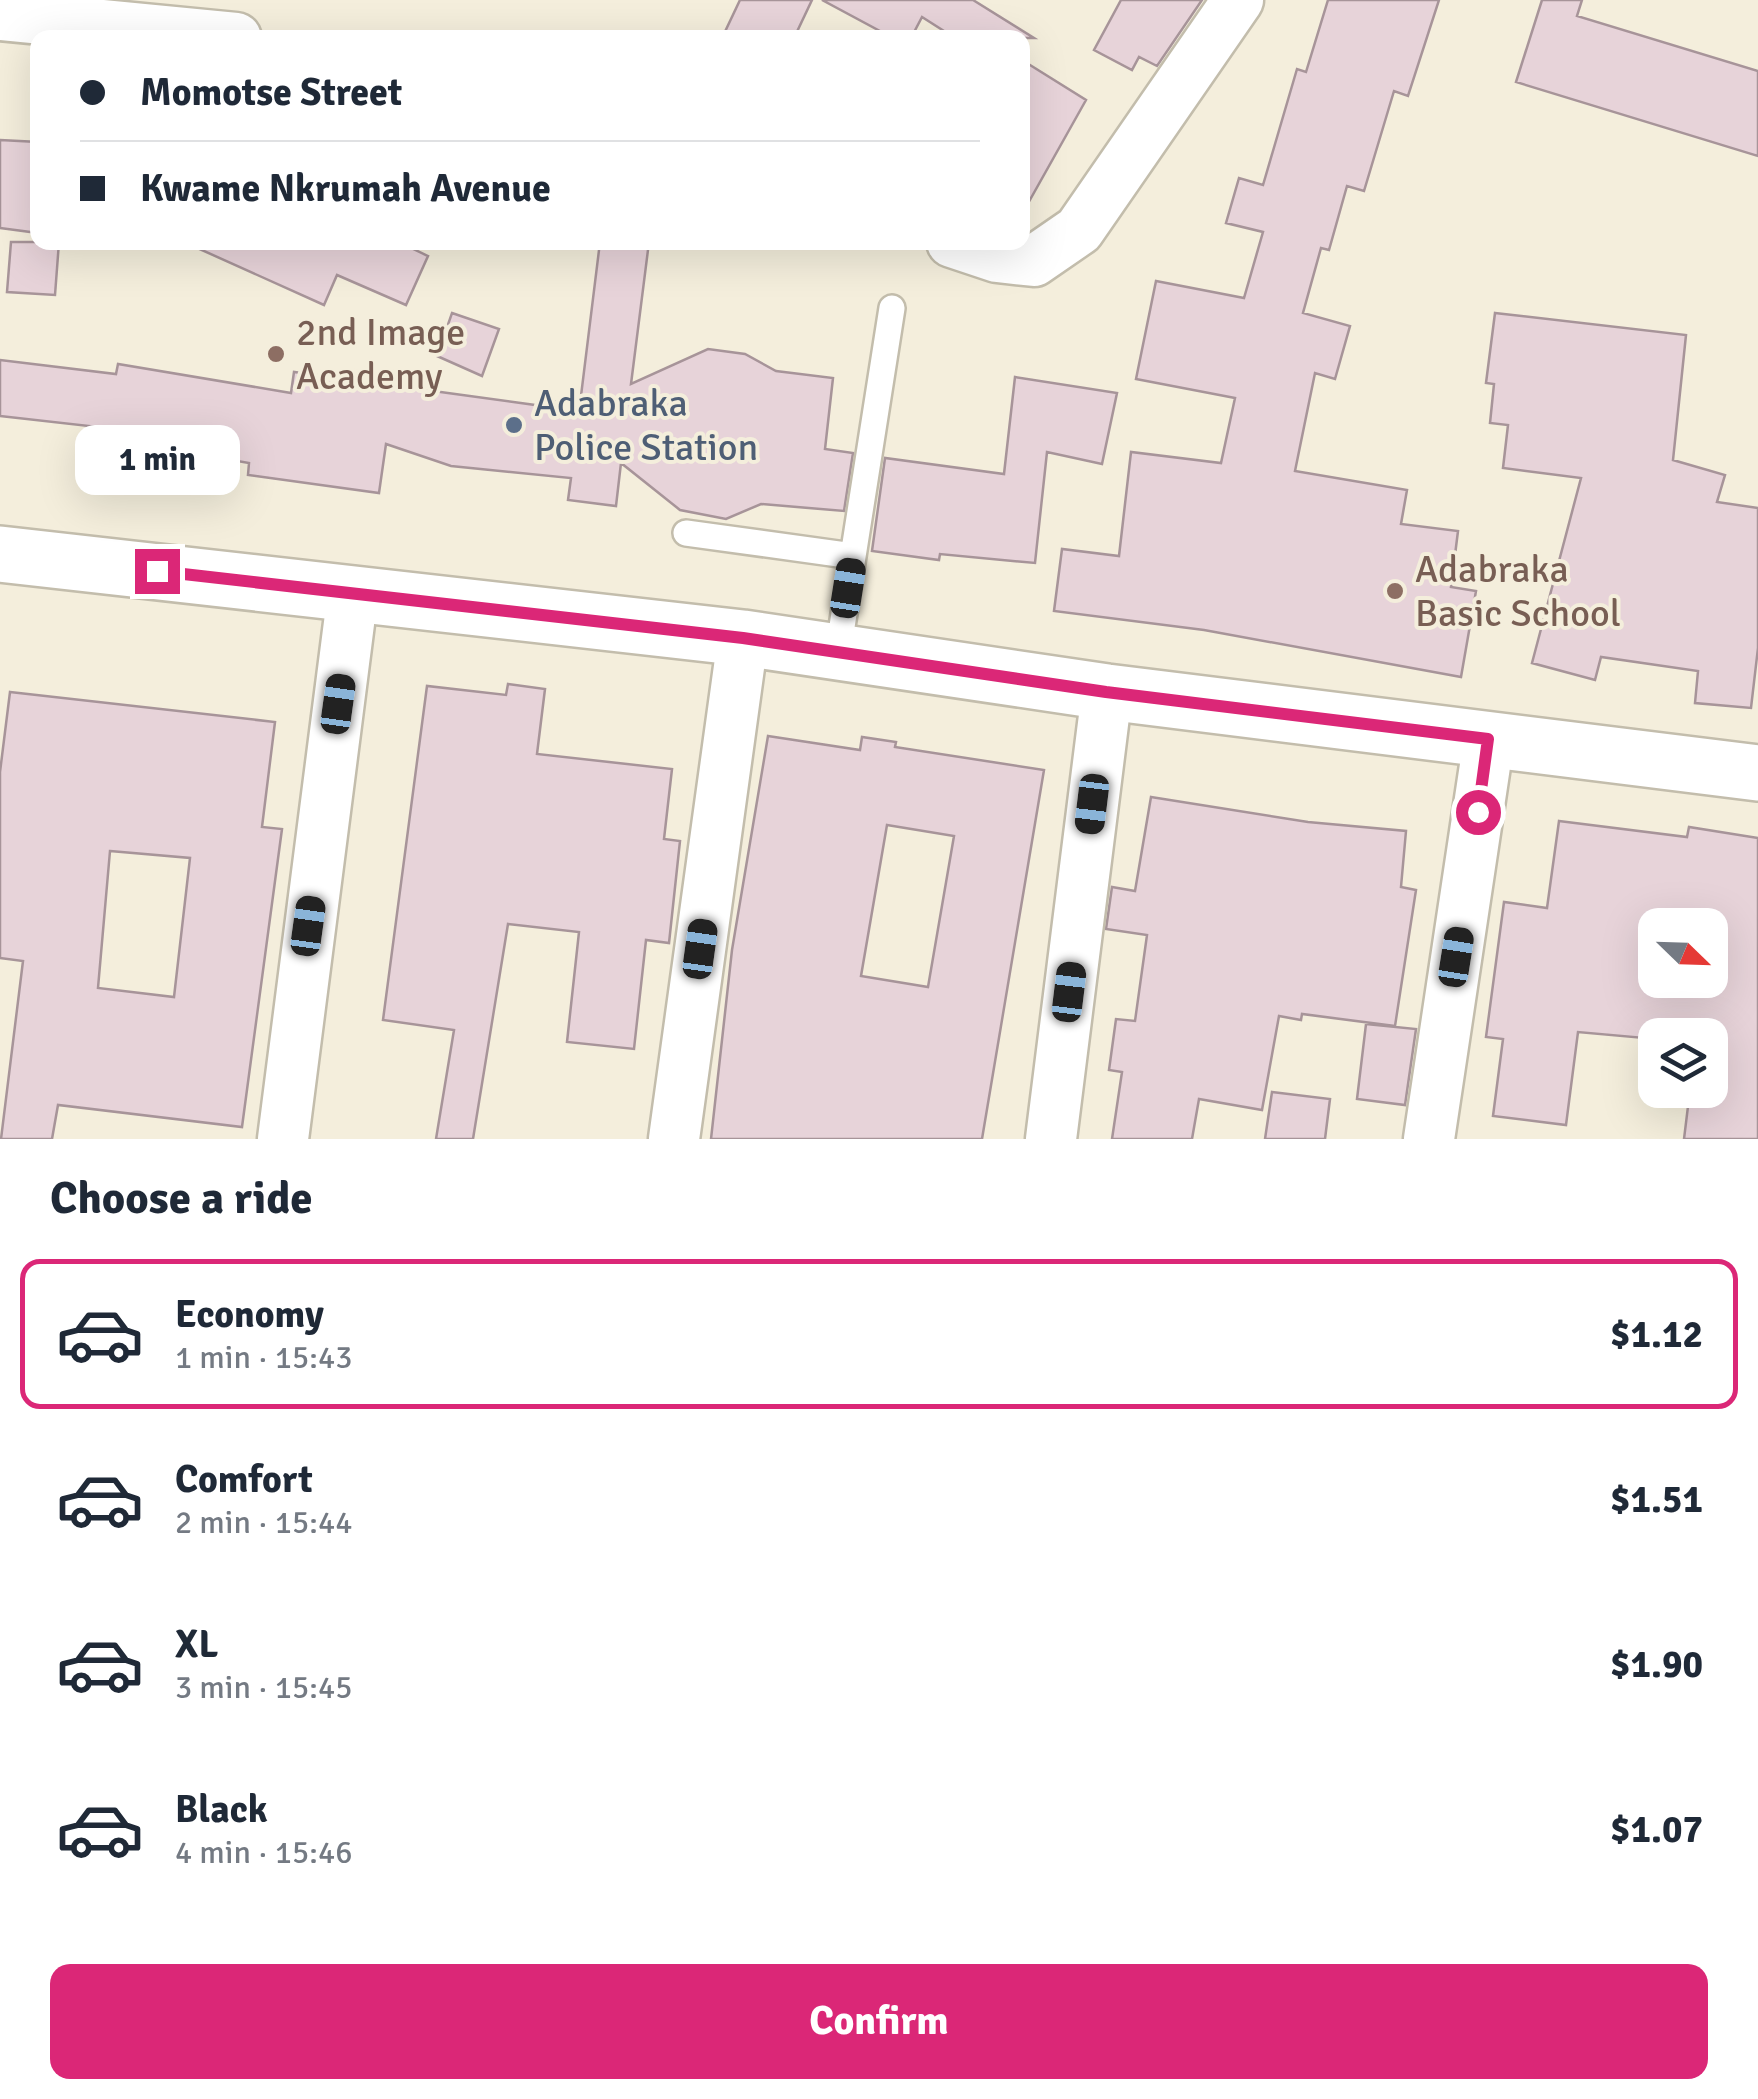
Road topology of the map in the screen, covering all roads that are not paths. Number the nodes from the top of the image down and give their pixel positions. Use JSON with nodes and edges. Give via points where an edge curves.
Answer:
{"nodes":[{"id":1,"x":1238,"y":0,"type":"edge"},
{"id":2,"x":0,"y":15,"type":"edge"},
{"id":3,"x":154,"y":30,"type":"edge"},
{"id":4,"x":976,"y":250,"type":"edge"},
{"id":5,"x":892,"y":308,"type":"dead end"},
{"id":6,"x":686,"y":532,"type":"dead end"},
{"id":7,"x":0,"y":554,"type":"edge"},
{"id":8,"x":853,"y":556,"type":"junction"},
{"id":9,"x":353,"y":592,"type":"junction"},
{"id":10,"x":743,"y":638,"type":"junction"},
{"id":11,"x":838,"y":652,"type":"junction"},
{"id":12,"x":1106,"y":692,"type":"junction"},
{"id":13,"x":1488,"y":739,"type":"junction"},
{"id":14,"x":1758,"y":773,"type":"edge"},
{"id":15,"x":283,"y":1139,"type":"edge"},
{"id":16,"x":674,"y":1139,"type":"edge"},
{"id":17,"x":1050,"y":1139,"type":"edge"},
{"id":18,"x":1429,"y":1139,"type":"edge"}],
"edges":[{"from":1,"to":4,"type":"street","via":[[1080,230],[1034,260]]},
{"from":2,"to":3,"type":"street"},
{"from":5,"to":8,"type":"lane"},
{"from":6,"to":8,"type":"lane"},
{"from":7,"to":9,"type":"main road"},
{"from":8,"to":11,"type":"lane"},
{"from":9,"to":10,"type":"main road"},
{"from":9,"to":15,"type":"street"},
{"from":10,"to":11,"type":"main road"},
{"from":10,"to":16,"type":"street"},
{"from":11,"to":12,"type":"main road"},
{"from":12,"to":13,"type":"main road"},
{"from":12,"to":17,"type":"street"},
{"from":13,"to":14,"type":"main road"},
{"from":13,"to":18,"type":"street"}]}
